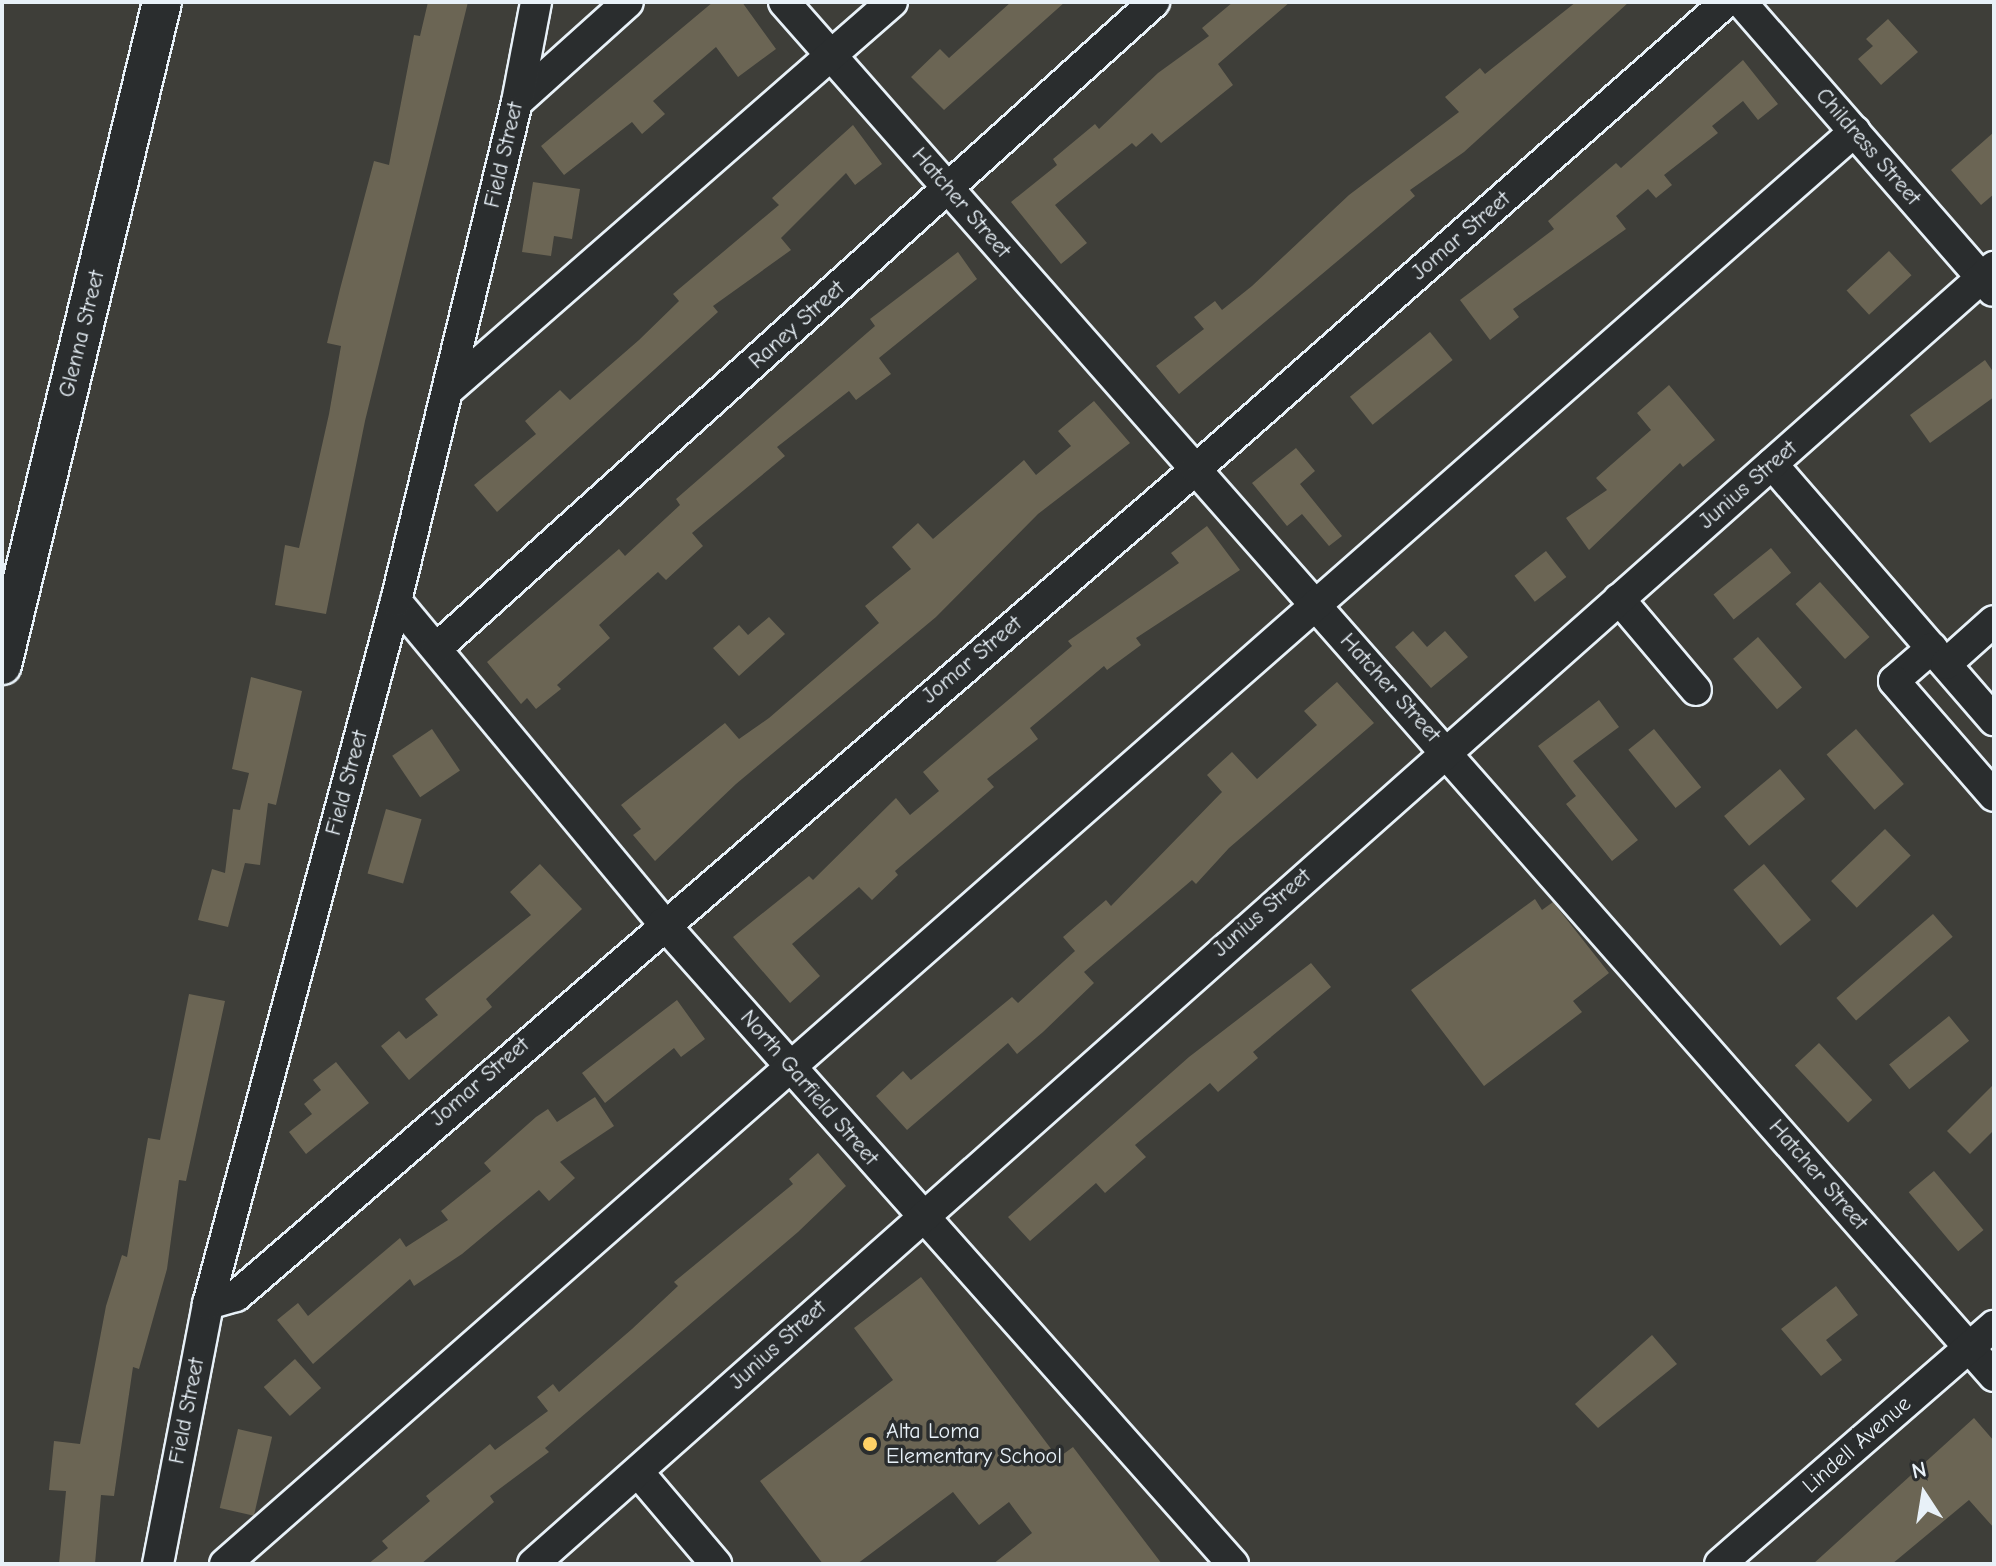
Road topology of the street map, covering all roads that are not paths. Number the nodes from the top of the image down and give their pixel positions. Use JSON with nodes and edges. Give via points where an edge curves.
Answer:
{"nodes":[{"id":1,"x":162,"y":2,"type":"edge"},
{"id":2,"x":536,"y":2,"type":"edge"},
{"id":3,"x":628,"y":2,"type":"edge"},
{"id":4,"x":784,"y":2,"type":"edge"},
{"id":5,"x":892,"y":2,"type":"edge"},
{"id":6,"x":1154,"y":2,"type":"edge"},
{"id":7,"x":1726,"y":2,"type":"edge"},
{"id":8,"x":1741,"y":2,"type":"edge"},
{"id":9,"x":832,"y":56,"type":"junction"},
{"id":10,"x":517,"y":102,"type":"junction"},
{"id":11,"x":1855,"y":131,"type":"junction"},
{"id":12,"x":949,"y":188,"type":"junction"},
{"id":13,"x":1990,"y":279,"type":"edge"},
{"id":14,"x":447,"y":391,"type":"junction"},
{"id":15,"x":1772,"y":464,"type":"junction"},
{"id":16,"x":1196,"y":469,"type":"junction"},
{"id":17,"x":1619,"y":599,"type":"junction"},
{"id":18,"x":396,"y":601,"type":"junction"},
{"id":19,"x":1316,"y":605,"type":"junction"},
{"id":20,"x":1994,"y":621,"type":"edge"},
{"id":21,"x":438,"y":647,"type":"junction"},
{"id":22,"x":1939,"y":656,"type":"junction"},
{"id":23,"x":2,"y":665,"type":"edge"},
{"id":24,"x":1696,"y":690,"type":"dead end"},
{"id":25,"x":1994,"y":720,"type":"edge"},
{"id":26,"x":1446,"y":750,"type":"junction"},
{"id":27,"x":1994,"y":796,"type":"edge"},
{"id":28,"x":663,"y":923,"type":"junction"},
{"id":29,"x":791,"y":1067,"type":"junction"},
{"id":30,"x":921,"y":1215,"type":"junction"},
{"id":31,"x":208,"y":1304,"type":"junction"},
{"id":32,"x":1994,"y":1326,"type":"edge"},
{"id":33,"x":1969,"y":1347,"type":"junction"},
{"id":34,"x":1994,"y":1376,"type":"edge"},
{"id":35,"x":638,"y":1472,"type":"junction"},
{"id":36,"x":158,"y":1564,"type":"edge"},
{"id":37,"x":225,"y":1564,"type":"edge"},
{"id":38,"x":533,"y":1564,"type":"edge"},
{"id":39,"x":716,"y":1564,"type":"edge"},
{"id":40,"x":1233,"y":1564,"type":"edge"},
{"id":41,"x":1720,"y":1564,"type":"edge"}],
"edges":[{"from":1,"to":23,"type":"main road","name":"Glenna Street"},
{"from":2,"to":10,"type":"street","name":"Field Street"},
{"from":3,"to":10,"type":"street"},
{"from":4,"to":9,"type":"street","name":"Hatcher Street"},
{"from":5,"to":9,"type":"street"},
{"from":6,"to":12,"type":"street","name":"Raney Street"},
{"from":7,"to":16,"type":"street","name":"Jomar Street"},
{"from":8,"to":11,"type":"street","name":"Childress Street"},
{"from":9,"to":12,"type":"street","name":"Hatcher Street"},
{"from":9,"to":14,"type":"street"},
{"from":10,"to":14,"type":"street","name":"Field Street"},
{"from":11,"to":13,"type":"street","name":"Childress Street"},
{"from":11,"to":19,"type":"street"},
{"from":12,"to":16,"type":"street","name":"Hatcher Street"},
{"from":12,"to":21,"type":"street","name":"Raney Street"},
{"from":13,"to":15,"type":"street","name":"Junius Street"},
{"from":14,"to":18,"type":"street","name":"Field Street"},
{"from":15,"to":17,"type":"street","name":"Junius Street"},
{"from":15,"to":22,"type":"street"},
{"from":16,"to":19,"type":"street","name":"Hatcher Street"},
{"from":16,"to":28,"type":"street","name":"Jomar Street"},
{"from":17,"to":24,"type":"street"},
{"from":17,"to":26,"type":"street","name":"Junius Street"},
{"from":18,"to":21,"type":"street","name":"North Garfield Street"},
{"from":18,"to":31,"type":"street","name":"Field Street"},
{"from":19,"to":26,"type":"street","name":"Hatcher Street"},
{"from":19,"to":29,"type":"street"},
{"from":20,"to":22,"type":"street"},
{"from":21,"to":28,"type":"street","name":"North Garfield Street"},
{"from":22,"to":25,"type":"street"},
{"from":22,"to":27,"type":"street","via":[[1894,681]]},
{"from":26,"to":30,"type":"street","name":"Junius Street"},
{"from":26,"to":33,"type":"street","name":"Hatcher Street"},
{"from":28,"to":29,"type":"street","name":"North Garfield Street"},
{"from":28,"to":31,"type":"street","name":"Jomar Street","via":[[236,1296]]},
{"from":29,"to":30,"type":"street","name":"North Garfield Street"},
{"from":29,"to":37,"type":"street"},
{"from":30,"to":35,"type":"street","name":"Junius Street"},
{"from":30,"to":40,"type":"street","name":"North Garfield Street"},
{"from":31,"to":36,"type":"street","name":"Field Street"},
{"from":32,"to":33,"type":"street","name":"Lindell Avenue"},
{"from":33,"to":34,"type":"street","name":"Hatcher Street"},
{"from":33,"to":41,"type":"street","name":"Lindell Avenue"},
{"from":35,"to":38,"type":"street","name":"Junius Street"},
{"from":35,"to":39,"type":"street"}]}
